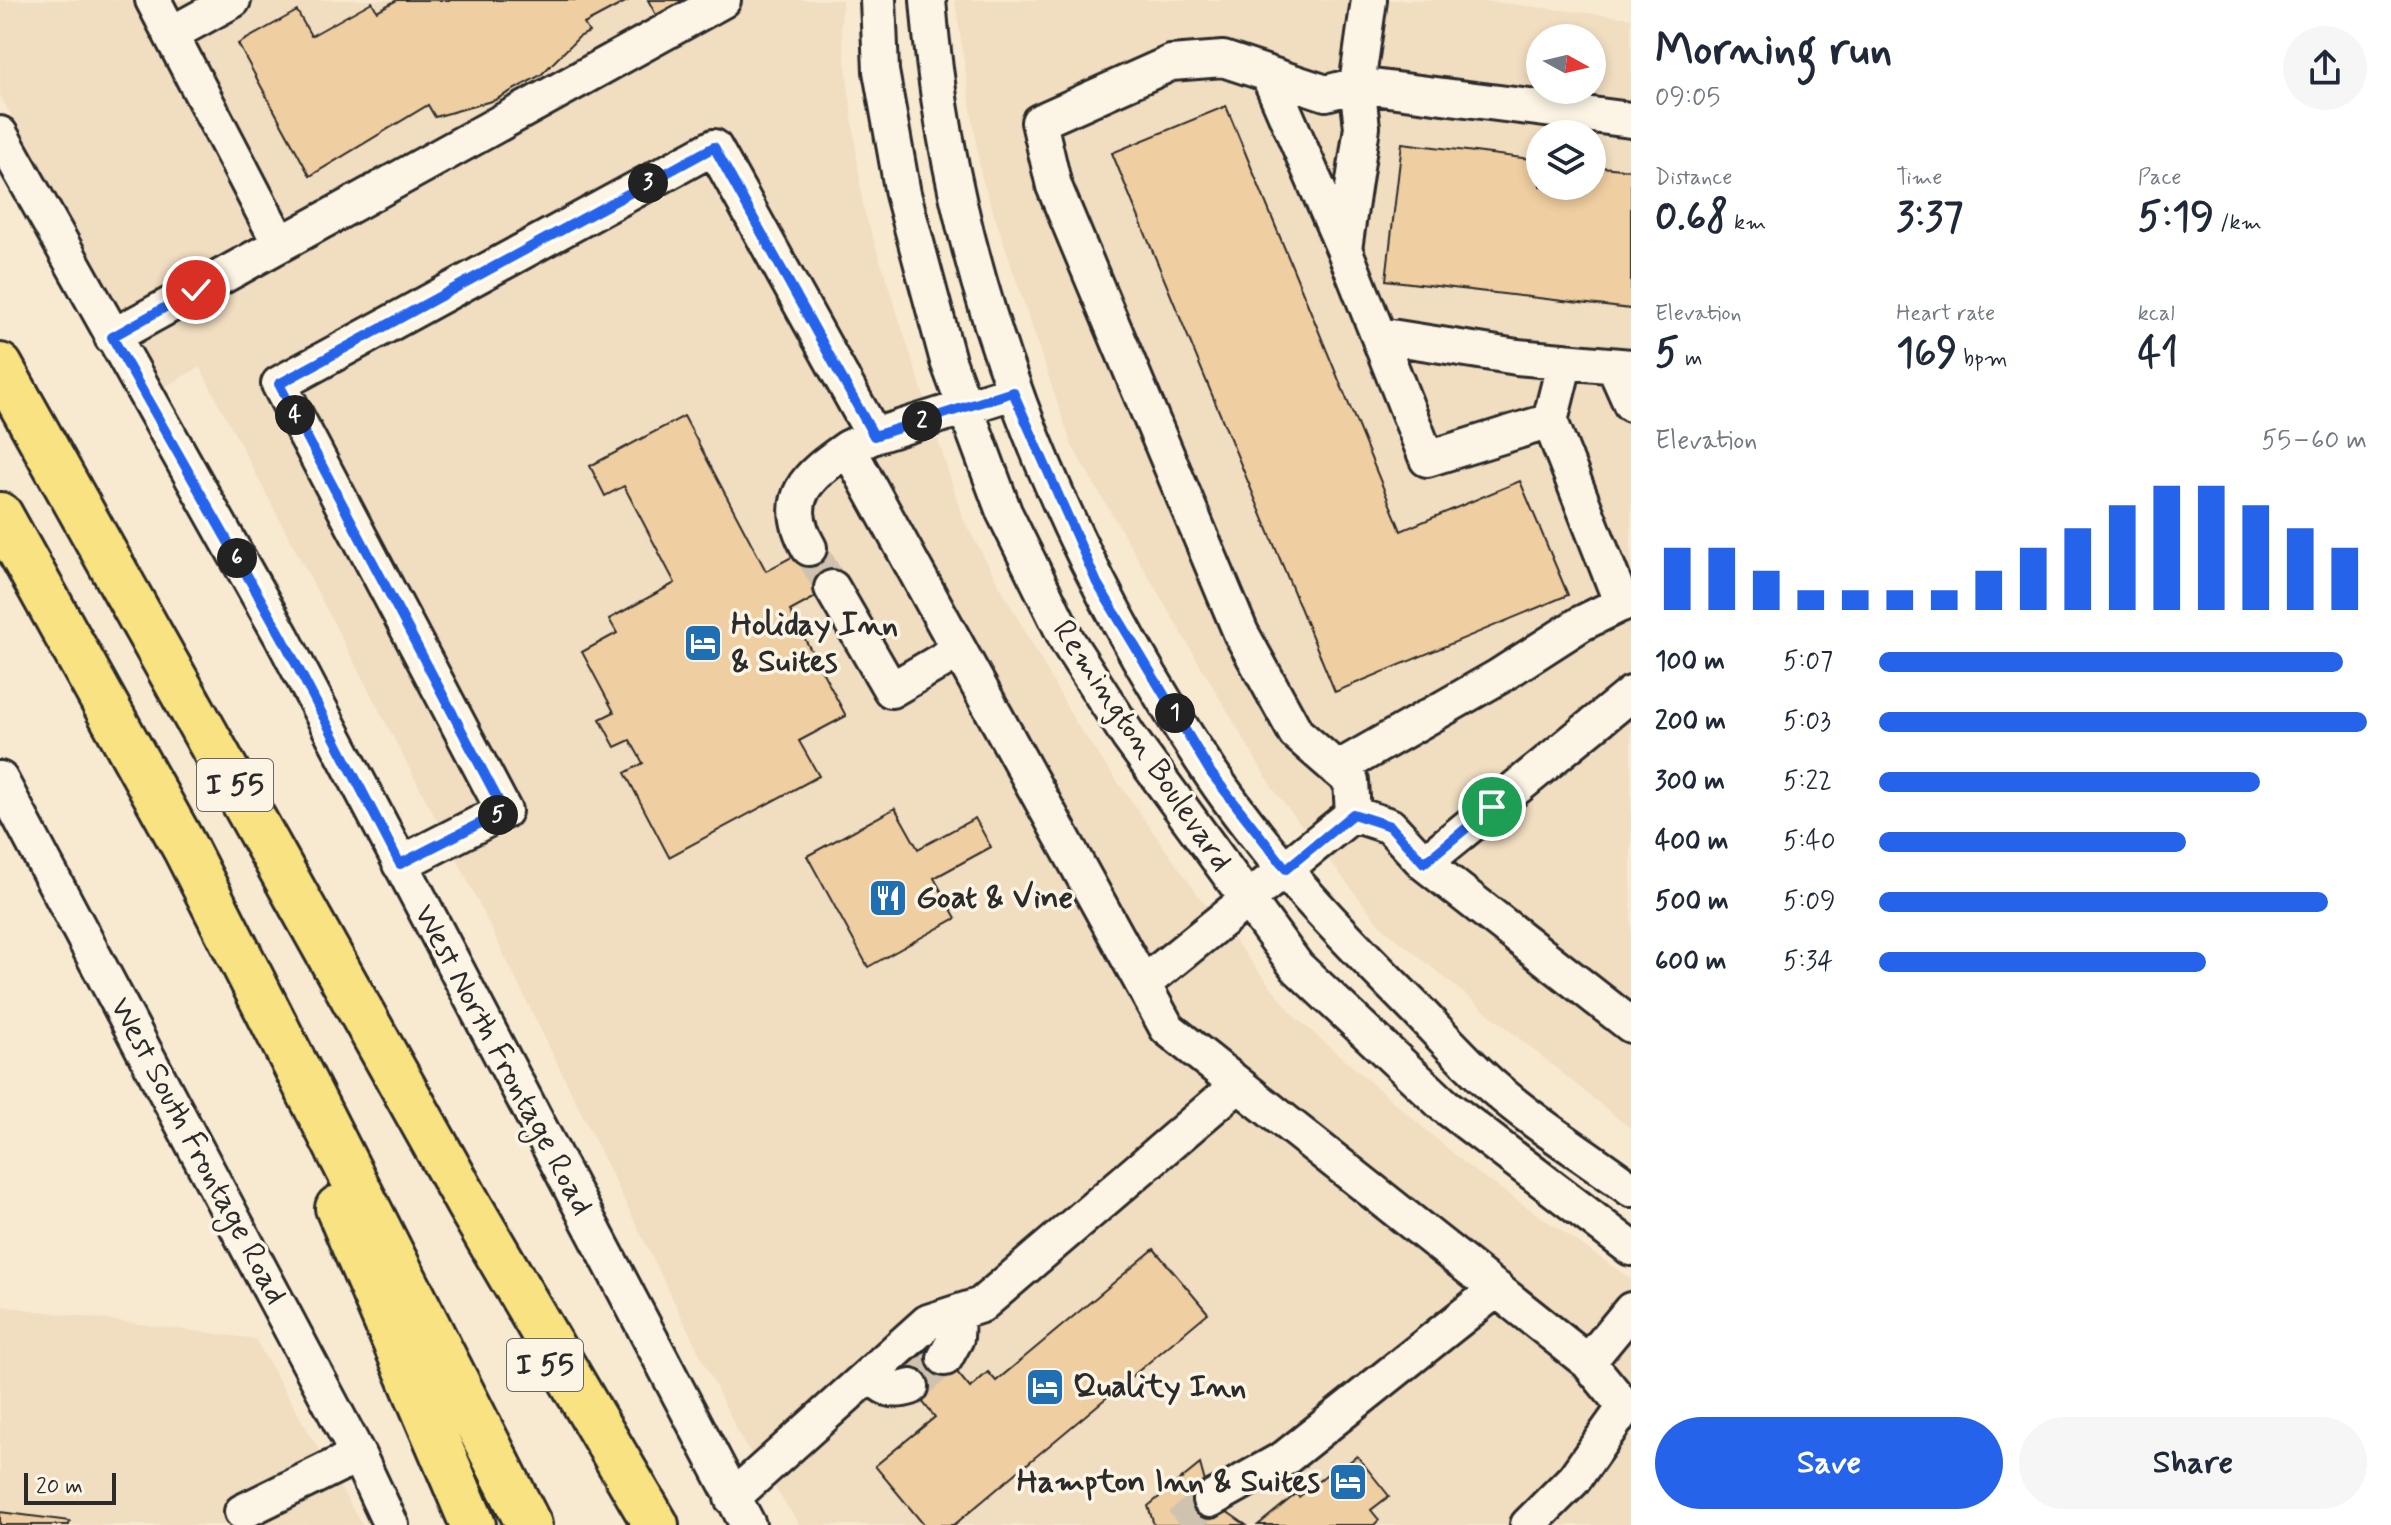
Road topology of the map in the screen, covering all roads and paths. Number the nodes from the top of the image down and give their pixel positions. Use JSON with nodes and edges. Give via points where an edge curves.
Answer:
{"nodes":[{"id":1,"x":153,"y":0,"type":"edge"},
{"id":2,"x":233,"y":0,"type":"edge"},
{"id":3,"x":723,"y":0,"type":"edge"},
{"id":4,"x":878,"y":0,"type":"edge"},
{"id":5,"x":928,"y":0,"type":"edge"},
{"id":6,"x":1369,"y":0,"type":"edge"},
{"id":7,"x":171,"y":34,"type":"junction"},
{"id":8,"x":1269,"y":76,"type":"junction"},
{"id":9,"x":1357,"y":85,"type":"junction"},
{"id":10,"x":1631,"y":120,"type":"edge"},
{"id":11,"x":0,"y":134,"type":"edge"},
{"id":12,"x":280,"y":244,"type":"junction"},
{"id":13,"x":1344,"y":249,"type":"junction"},
{"id":14,"x":1378,"y":335,"type":"junction"},
{"id":15,"x":112,"y":337,"type":"junction"},
{"id":16,"x":1565,"y":361,"type":"junction"},
{"id":17,"x":0,"y":366,"type":"edge"},
{"id":18,"x":1622,"y":366,"type":"edge"},
{"id":19,"x":1013,"y":392,"type":"junction"},
{"id":20,"x":1631,"y":404,"type":"edge"},
{"id":21,"x":965,"y":407,"type":"junction"},
{"id":22,"x":1550,"y":421,"type":"junction"},
{"id":23,"x":861,"y":442,"type":"junction"},
{"id":24,"x":0,"y":515,"type":"edge"},
{"id":25,"x":809,"y":548,"type":"tunnel mouth"},
{"id":26,"x":832,"y":588,"type":"tunnel mouth"},
{"id":27,"x":1626,"y":602,"type":"edge"},
{"id":28,"x":958,"y":651,"type":"junction"},
{"id":29,"x":1631,"y":694,"type":"edge"},
{"id":30,"x":1337,"y":769,"type":"junction"},
{"id":31,"x":0,"y":779,"type":"edge"},
{"id":32,"x":1353,"y":814,"type":"junction"},
{"id":33,"x":185,"y":848,"type":"junction"},
{"id":34,"x":1424,"y":863,"type":"junction"},
{"id":35,"x":400,"y":864,"type":"junction"},
{"id":36,"x":1286,"y":869,"type":"junction"},
{"id":37,"x":1246,"y":901,"type":"junction"},
{"id":38,"x":1143,"y":984,"type":"junction"},
{"id":39,"x":1631,"y":1025,"type":"edge"},
{"id":40,"x":1238,"y":1085,"type":"junction"},
{"id":41,"x":1631,"y":1189,"type":"edge"},
{"id":42,"x":469,"y":1205,"type":"junction"},
{"id":43,"x":1631,"y":1248,"type":"edge"},
{"id":44,"x":1497,"y":1289,"type":"junction"},
{"id":45,"x":1631,"y":1310,"type":"edge"},
{"id":46,"x":957,"y":1313,"type":"junction"},
{"id":47,"x":945,"y":1358,"type":"tunnel mouth"},
{"id":48,"x":1588,"y":1362,"type":"junction"},
{"id":49,"x":871,"y":1374,"type":"junction"},
{"id":50,"x":911,"y":1387,"type":"dead end"},
{"id":51,"x":358,"y":1455,"type":"junction"},
{"id":52,"x":1210,"y":1500,"type":"tunnel mouth"},
{"id":53,"x":740,"y":1511,"type":"edge"},
{"id":54,"x":242,"y":1512,"type":"dead end"},
{"id":55,"x":391,"y":1525,"type":"edge"},
{"id":56,"x":473,"y":1525,"type":"edge"},
{"id":57,"x":529,"y":1525,"type":"edge"},
{"id":58,"x":622,"y":1525,"type":"edge"},
{"id":59,"x":656,"y":1525,"type":"edge"},
{"id":60,"x":1528,"y":1525,"type":"edge"}],
"edges":[{"from":1,"to":7,"type":"street"},
{"from":2,"to":7,"type":"street"},
{"from":3,"to":12,"type":"street"},
{"from":4,"to":21,"type":"street","name":"Remington Boulevard","via":[[881,71],[903,194]]},
{"from":5,"to":19,"type":"street","name":"Remington Boulevard","via":[[933,67],[967,233]]},
{"from":6,"to":9,"type":"street"},
{"from":7,"to":12,"type":"street"},
{"from":8,"to":9,"type":"street","via":[[1326,93]]},
{"from":8,"to":13,"type":"street"},
{"from":8,"to":30,"type":"street","via":[[1223,59],[1171,63],[1039,122],[1054,186],[1241,633],[1296,733]]},
{"from":9,"to":10,"type":"street"},
{"from":9,"to":13,"type":"street","via":[[1362,127]]},
{"from":11,"to":15,"type":"street","name":"West North Frontage Road"},
{"from":12,"to":15,"type":"street"},
{"from":13,"to":14,"type":"street"},
{"from":14,"to":16,"type":"street"},
{"from":14,"to":22,"type":"street","via":[[1427,459]]},
{"from":15,"to":35,"type":"street","name":"West North Frontage Road","via":[[282,637]]},
{"from":16,"to":18,"type":"street"},
{"from":16,"to":22,"type":"street"},
{"from":17,"to":42,"type":"highway","number":"I 55"},
{"from":18,"to":20,"type":"street"},
{"from":19,"to":21,"type":"street"},
{"from":19,"to":36,"type":"street","name":"Remington Boulevard","via":[[1097,583],[1211,773]]},
{"from":21,"to":23,"type":"street"},
{"from":21,"to":37,"type":"street","name":"Remington Boulevard","via":[[1004,512],[1068,642]]},
{"from":22,"to":27,"type":"street"},
{"from":23,"to":25,"type":"street","via":[[813,472],[803,486],[797,520]]},
{"from":23,"to":28,"type":"street"},
{"from":23,"to":35,"type":"street","via":[[714,147],[279,384],[504,811]]},
{"from":24,"to":33,"type":"highway","number":"I 55"},
{"from":26,"to":28,"type":"street","via":[[891,690]]},
{"from":27,"to":30,"type":"street"},
{"from":28,"to":38,"type":"street"},
{"from":29,"to":34,"type":"street"},
{"from":30,"to":32,"type":"street","via":[[1351,781]]},
{"from":31,"to":51,"type":"street","name":"West South Frontage Road"},
{"from":32,"to":34,"type":"street","via":[[1390,826]]},
{"from":32,"to":36,"type":"street"},
{"from":33,"to":56,"type":"highway"},
{"from":33,"to":57,"type":"highway","number":"I 55"},
{"from":34,"to":39,"type":"street"},
{"from":35,"to":53,"type":"street","name":"West North Frontage Road"},
{"from":36,"to":37,"type":"street"},
{"from":36,"to":41,"type":"street","name":"Remington Boulevard","via":[[1323,916],[1493,1087]]},
{"from":37,"to":38,"type":"street"},
{"from":37,"to":43,"type":"street","name":"Remington Boulevard","via":[[1297,967],[1444,1105]]},
{"from":38,"to":40,"type":"street","via":[[1167,1028]]},
{"from":40,"to":44,"type":"street"},
{"from":40,"to":46,"type":"street","via":[[981,1305]]},
{"from":42,"to":58,"type":"highway","number":"I 55"},
{"from":42,"to":59,"type":"highway"},
{"from":44,"to":48,"type":"street"},
{"from":44,"to":52,"type":"street","via":[[1285,1458]]},
{"from":45,"to":48,"type":"street"},
{"from":46,"to":47,"type":"street","via":[[956,1338]]},
{"from":46,"to":49,"type":"street","via":[[928,1322]]},
{"from":48,"to":60,"type":"street","via":[[1625,1407],[1574,1479]]},
{"from":49,"to":50,"type":"street","via":[[881,1387]]},
{"from":49,"to":53,"type":"street"},
{"from":51,"to":54,"type":"street"},
{"from":51,"to":55,"type":"street","name":"West South Frontage Road"}]}
